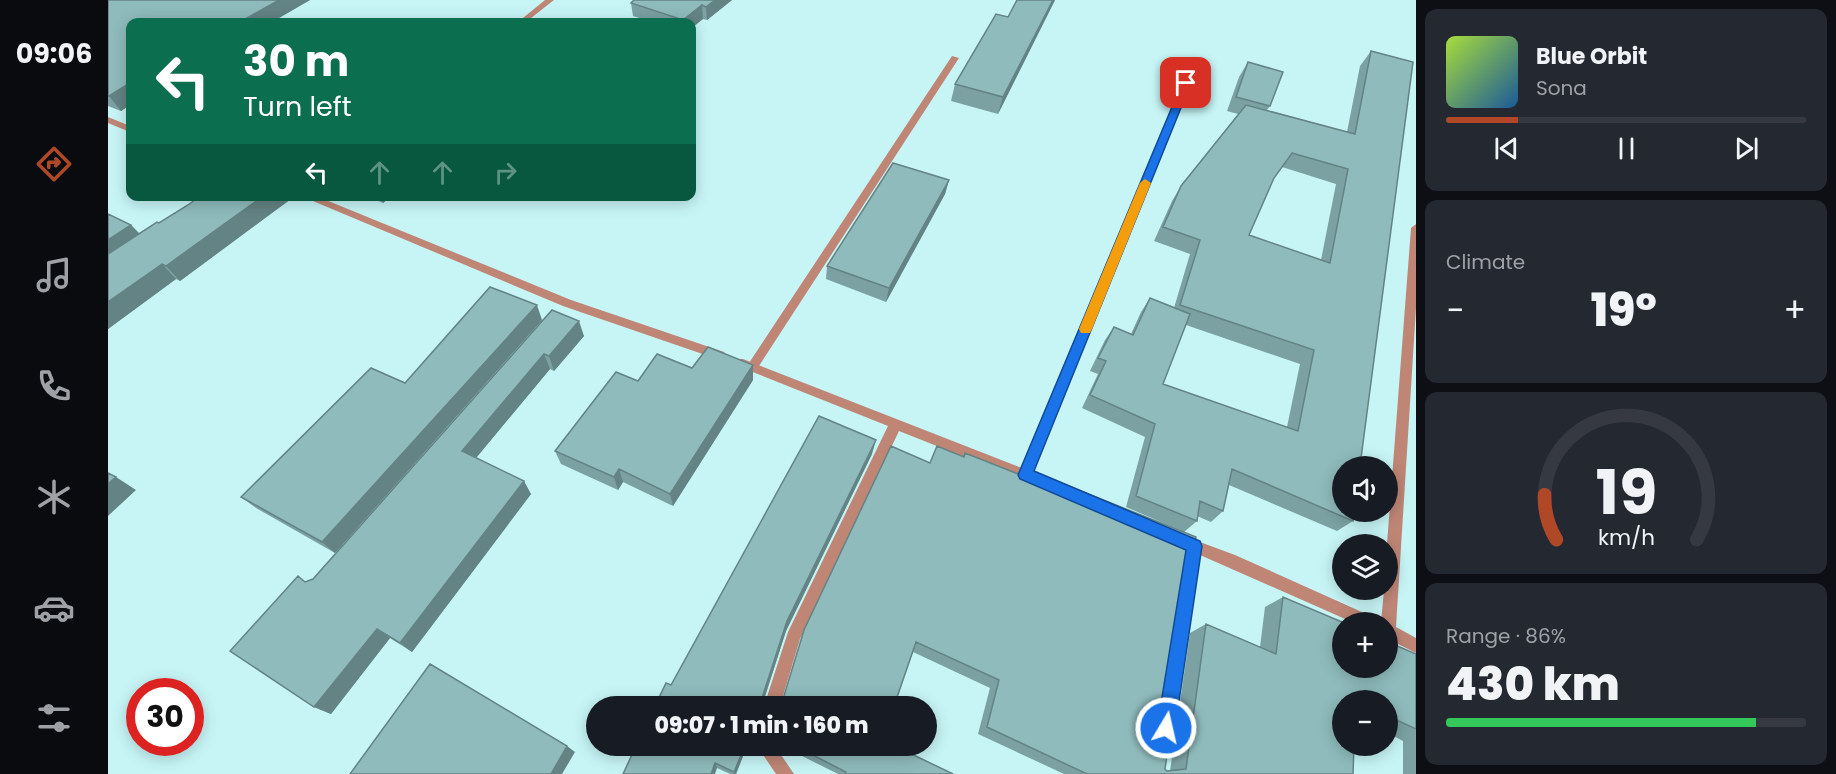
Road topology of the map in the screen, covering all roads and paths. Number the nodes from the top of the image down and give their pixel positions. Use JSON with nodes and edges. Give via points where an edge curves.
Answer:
{"nodes":[{"id":1,"x":550,"y":0,"type":"edge"},
{"id":2,"x":527,"y":18,"type":"edge"},
{"id":3,"x":955,"y":58,"type":"dead end"},
{"id":4,"x":1195,"y":61,"type":"dead end"},
{"id":5,"x":108,"y":120,"type":"edge"},
{"id":6,"x":126,"y":127,"type":"edge"},
{"id":7,"x":318,"y":201,"type":"edge"},
{"id":8,"x":1416,"y":228,"type":"edge"},
{"id":9,"x":753,"y":366,"type":"junction"},
{"id":10,"x":895,"y":425,"type":"junction"},
{"id":11,"x":1026,"y":475,"type":"junction"},
{"id":12,"x":1068,"y":492,"type":"edge"},
{"id":13,"x":1173,"y":537,"type":"edge"},
{"id":14,"x":1194,"y":546,"type":"junction"},
{"id":15,"x":1346,"y":612,"type":"edge"},
{"id":16,"x":1389,"y":612,"type":"edge"},
{"id":17,"x":1398,"y":636,"type":"edge"},
{"id":18,"x":1416,"y":646,"type":"edge"},
{"id":19,"x":1178,"y":649,"type":"edge"},
{"id":20,"x":775,"y":696,"type":"edge"},
{"id":21,"x":772,"y":756,"type":"edge"},
{"id":22,"x":786,"y":774,"type":"edge"}],
"edges":[{"from":1,"to":2,"type":"street"},
{"from":3,"to":9,"type":"street"},
{"from":4,"to":11,"type":"street"},
{"from":5,"to":6,"type":"street"},
{"from":7,"to":9,"type":"street","via":[[563,307]]},
{"from":8,"to":16,"type":"street"},
{"from":9,"to":10,"type":"street"},
{"from":10,"to":11,"type":"street"},
{"from":10,"to":20,"type":"street","via":[[793,636]]},
{"from":11,"to":12,"type":"street"},
{"from":13,"to":14,"type":"street"},
{"from":14,"to":15,"type":"street"},
{"from":14,"to":19,"type":"street"},
{"from":17,"to":18,"type":"street"},
{"from":21,"to":22,"type":"street"}]}
